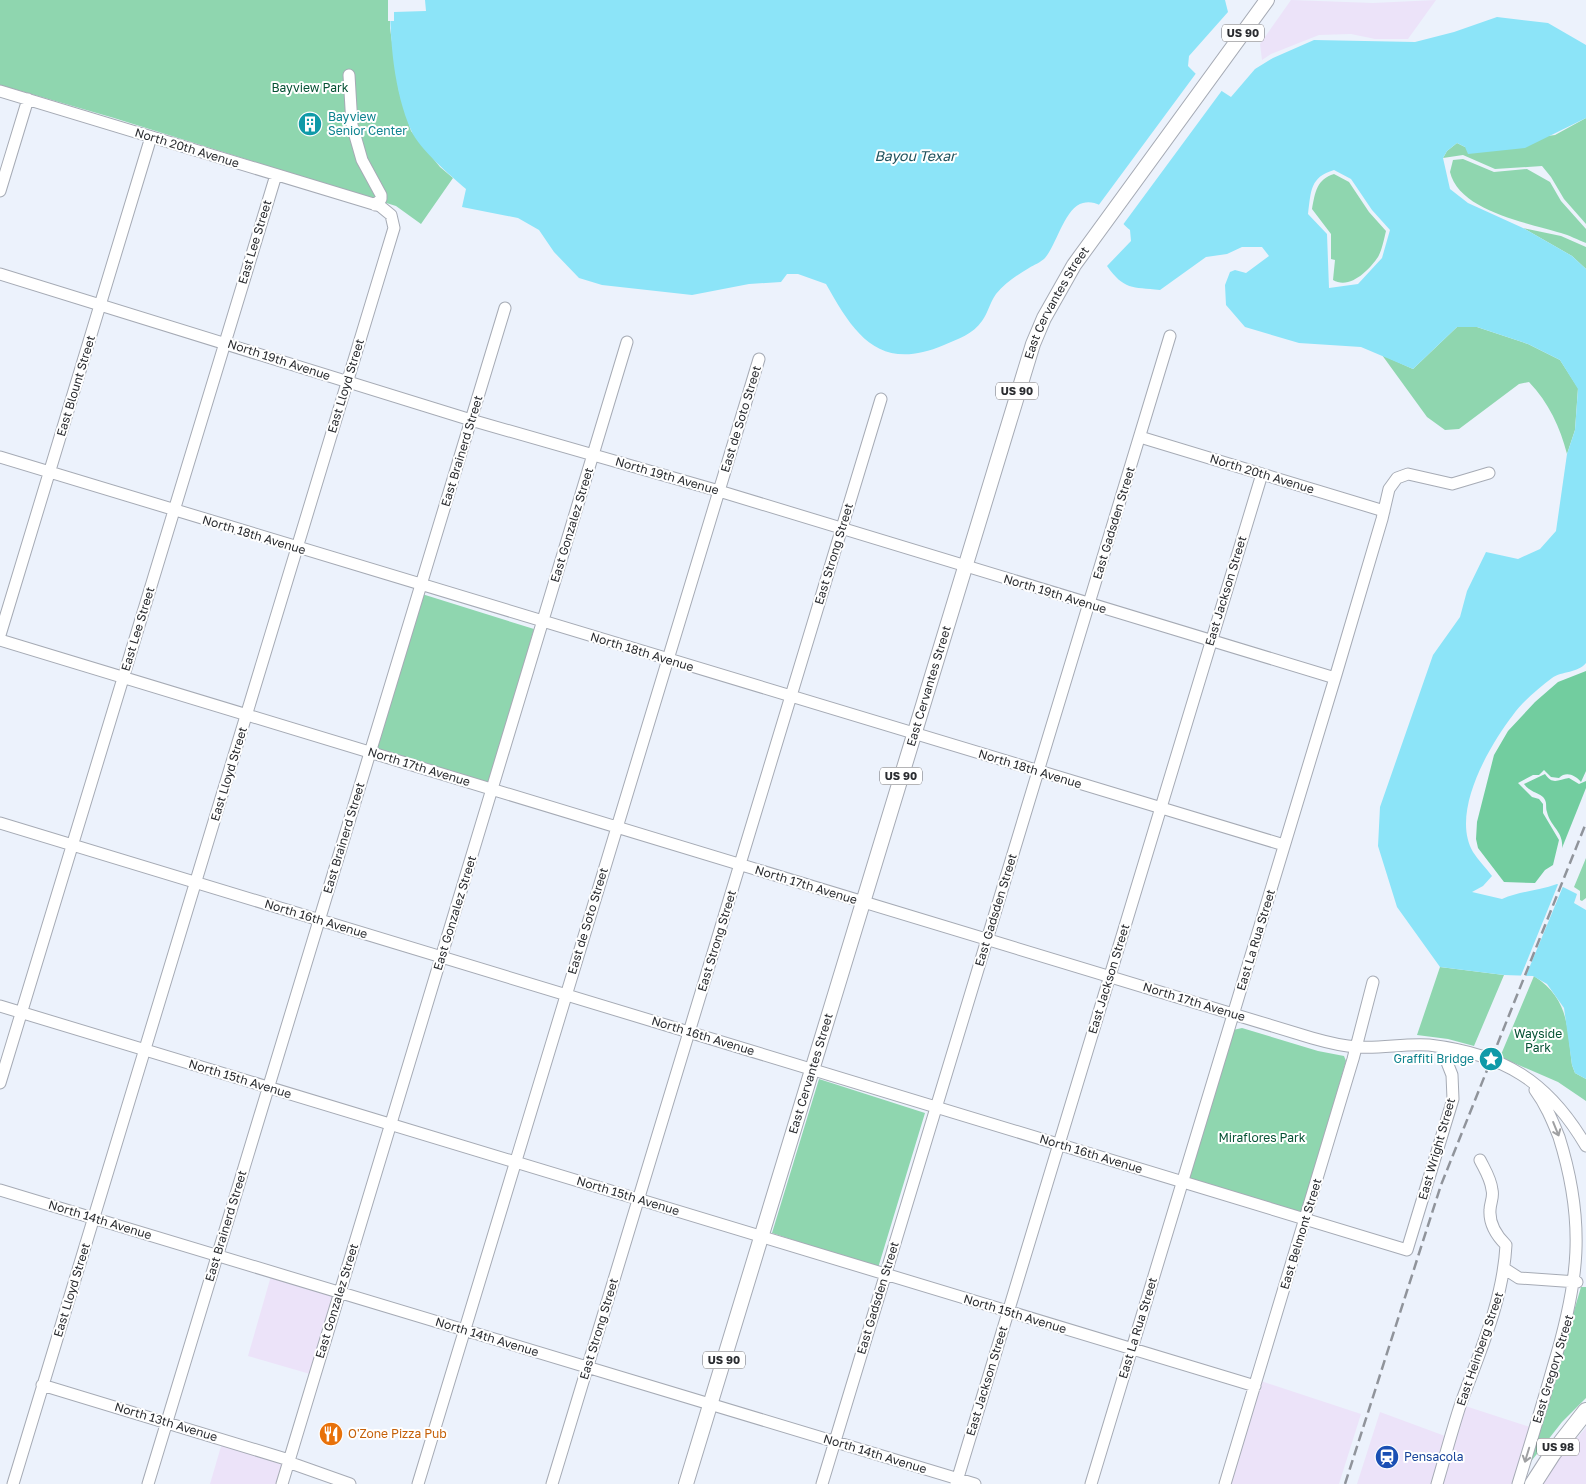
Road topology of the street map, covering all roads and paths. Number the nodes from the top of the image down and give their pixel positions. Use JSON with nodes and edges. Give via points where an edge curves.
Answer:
{"nodes":[{"id":1,"x":1266,"y":0,"type":"edge"},
{"id":2,"x":349,"y":75,"type":"dead end"},
{"id":3,"x":0,"y":91,"type":"edge"},
{"id":4,"x":28,"y":99,"type":"junction"},
{"id":5,"x":151,"y":138,"type":"junction"},
{"id":6,"x":276,"y":175,"type":"junction"},
{"id":7,"x":0,"y":191,"type":"edge"},
{"id":8,"x":375,"y":205,"type":"junction"},
{"id":9,"x":0,"y":274,"type":"edge"},
{"id":10,"x":101,"y":304,"type":"junction"},
{"id":11,"x":505,"y":308,"type":"dead end"},
{"id":12,"x":1170,"y":336,"type":"dead end"},
{"id":13,"x":627,"y":342,"type":"dead end"},
{"id":14,"x":225,"y":343,"type":"junction"},
{"id":15,"x":759,"y":359,"type":"dead end"},
{"id":16,"x":347,"y":382,"type":"junction"},
{"id":17,"x":881,"y":399,"type":"dead end"},
{"id":18,"x":471,"y":420,"type":"junction"},
{"id":19,"x":1140,"y":437,"type":"junction"},
{"id":20,"x":593,"y":455,"type":"junction"},
{"id":21,"x":0,"y":458,"type":"edge"},
{"id":22,"x":49,"y":472,"type":"junction"},
{"id":23,"x":1489,"y":473,"type":"dead end"},
{"id":24,"x":1262,"y":474,"type":"junction"},
{"id":25,"x":719,"y":491,"type":"junction"},
{"id":26,"x":174,"y":510,"type":"junction"},
{"id":27,"x":1384,"y":511,"type":"junction"},
{"id":28,"x":842,"y":529,"type":"junction"},
{"id":29,"x":297,"y":548,"type":"junction"},
{"id":30,"x":964,"y":567,"type":"junction"},
{"id":31,"x":421,"y":585,"type":"junction"},
{"id":32,"x":1089,"y":605,"type":"junction"},
{"id":33,"x":542,"y":622,"type":"junction"},
{"id":34,"x":0,"y":635,"type":"edge"},
{"id":35,"x":0,"y":640,"type":"edge"},
{"id":36,"x":1211,"y":641,"type":"junction"},
{"id":37,"x":668,"y":660,"type":"junction"},
{"id":38,"x":123,"y":678,"type":"junction"},
{"id":39,"x":1335,"y":678,"type":"junction"},
{"id":40,"x":790,"y":697,"type":"junction"},
{"id":41,"x":246,"y":715,"type":"junction"},
{"id":42,"x":913,"y":734,"type":"junction"},
{"id":43,"x":370,"y":752,"type":"junction"},
{"id":44,"x":1038,"y":772,"type":"junction"},
{"id":45,"x":492,"y":790,"type":"junction"},
{"id":46,"x":1160,"y":808,"type":"junction"},
{"id":47,"x":0,"y":823,"type":"edge"},
{"id":48,"x":617,"y":827,"type":"junction"},
{"id":49,"x":72,"y":845,"type":"junction"},
{"id":50,"x":1284,"y":845,"type":"junction"},
{"id":51,"x":740,"y":865,"type":"junction"},
{"id":52,"x":196,"y":882,"type":"junction"},
{"id":53,"x":863,"y":902,"type":"junction"},
{"id":54,"x":319,"y":920,"type":"junction"},
{"id":55,"x":987,"y":940,"type":"junction"},
{"id":56,"x":441,"y":957,"type":"junction"},
{"id":57,"x":1109,"y":977,"type":"junction"},
{"id":58,"x":1373,"y":982,"type":"dead end"},
{"id":59,"x":566,"y":995,"type":"junction"},
{"id":60,"x":0,"y":1006,"type":"edge"},
{"id":61,"x":22,"y":1012,"type":"junction"},
{"id":62,"x":1233,"y":1014,"type":"junction"},
{"id":63,"x":689,"y":1032,"type":"junction"},
{"id":64,"x":1357,"y":1047,"type":"junction"},
{"id":65,"x":1441,"y":1048,"type":"junction"},
{"id":66,"x":145,"y":1050,"type":"junction"},
{"id":67,"x":812,"y":1069,"type":"junction"},
{"id":68,"x":1522,"y":1073,"type":"junction"},
{"id":69,"x":0,"y":1083,"type":"edge"},
{"id":70,"x":268,"y":1087,"type":"junction"},
{"id":71,"x":936,"y":1107,"type":"junction"},
{"id":72,"x":391,"y":1124,"type":"junction"},
{"id":73,"x":1058,"y":1144,"type":"junction"},
{"id":74,"x":1586,"y":1146,"type":"edge"},
{"id":75,"x":1480,"y":1160,"type":"dead end"},
{"id":76,"x":515,"y":1162,"type":"junction"},
{"id":77,"x":1182,"y":1182,"type":"junction"},
{"id":78,"x":0,"y":1190,"type":"edge"},
{"id":79,"x":638,"y":1199,"type":"junction"},
{"id":80,"x":94,"y":1218,"type":"junction"},
{"id":81,"x":1305,"y":1219,"type":"junction"},
{"id":82,"x":761,"y":1237,"type":"junction"},
{"id":83,"x":1407,"y":1250,"type":"joint"},
{"id":84,"x":217,"y":1256,"type":"junction"},
{"id":85,"x":1505,"y":1269,"type":"junction"},
{"id":86,"x":886,"y":1274,"type":"junction"},
{"id":87,"x":1578,"y":1282,"type":"junction"},
{"id":88,"x":340,"y":1293,"type":"junction"},
{"id":89,"x":1008,"y":1311,"type":"junction"},
{"id":90,"x":464,"y":1330,"type":"junction"},
{"id":91,"x":1132,"y":1349,"type":"junction"},
{"id":92,"x":587,"y":1368,"type":"junction"},
{"id":93,"x":42,"y":1385,"type":"junction"},
{"id":94,"x":1255,"y":1386,"type":"junction"},
{"id":95,"x":710,"y":1405,"type":"junction"},
{"id":96,"x":1586,"y":1411,"type":"edge"},
{"id":97,"x":167,"y":1422,"type":"junction"},
{"id":98,"x":835,"y":1442,"type":"junction"},
{"id":99,"x":289,"y":1461,"type":"junction"},
{"id":100,"x":956,"y":1481,"type":"edge"},
{"id":101,"x":13,"y":1484,"type":"edge"},
{"id":102,"x":148,"y":1484,"type":"edge"},
{"id":103,"x":282,"y":1484,"type":"edge"},
{"id":104,"x":350,"y":1484,"type":"edge"},
{"id":105,"x":418,"y":1484,"type":"edge"},
{"id":106,"x":552,"y":1484,"type":"edge"},
{"id":107,"x":686,"y":1484,"type":"edge"},
{"id":108,"x":822,"y":1484,"type":"edge"},
{"id":109,"x":974,"y":1484,"type":"edge"},
{"id":110,"x":1091,"y":1484,"type":"edge"},
{"id":111,"x":1225,"y":1484,"type":"edge"},
{"id":112,"x":1437,"y":1484,"type":"edge"},
{"id":113,"x":1518,"y":1484,"type":"edge"},
{"id":114,"x":1533,"y":1484,"type":"edge"}],
"edges":[{"from":1,"to":30,"type":"main road","name":"East Cervantes Street","number":"US 90","via":[[1060,288],[1033,344]]},
{"from":2,"to":8,"type":"street","via":[[352,126],[362,160],[381,195]]},
{"from":3,"to":4,"type":"street","name":"North 20th Avenue"},
{"from":4,"to":5,"type":"street","name":"North 20th Avenue"},
{"from":4,"to":7,"type":"street"},
{"from":5,"to":6,"type":"street","name":"North 20th Avenue"},
{"from":5,"to":10,"type":"street","name":"East Blount Street"},
{"from":6,"to":8,"type":"street","name":"North 20th Avenue"},
{"from":6,"to":14,"type":"street","name":"East Lee Street"},
{"from":8,"to":16,"type":"street","name":"East Lloyd Street","via":[[391,216],[394,228]]},
{"from":9,"to":10,"type":"street","name":"North 19th Avenue"},
{"from":10,"to":14,"type":"street","name":"North 19th Avenue"},
{"from":10,"to":22,"type":"street","name":"East Blount Street"},
{"from":11,"to":18,"type":"street","name":"East Brainerd Street"},
{"from":12,"to":19,"type":"street","name":"East Gadsden Street"},
{"from":13,"to":20,"type":"street","name":"East Gonzalez Street"},
{"from":14,"to":16,"type":"street","name":"North 19th Avenue"},
{"from":14,"to":26,"type":"street","name":"East Lee Street"},
{"from":15,"to":25,"type":"street","name":"East de Soto Street"},
{"from":16,"to":18,"type":"street","name":"North 19th Avenue"},
{"from":16,"to":29,"type":"street","name":"East Lloyd Street"},
{"from":17,"to":28,"type":"street","name":"East Strong Street"},
{"from":18,"to":20,"type":"street","name":"North 19th Avenue"},
{"from":18,"to":31,"type":"street","name":"East Brainerd Street"},
{"from":19,"to":24,"type":"street","name":"North 20th Avenue"},
{"from":19,"to":32,"type":"street","name":"East Gadsden Street"},
{"from":20,"to":25,"type":"street","name":"North 19th Avenue"},
{"from":20,"to":33,"type":"street","name":"East Gonzalez Street"},
{"from":21,"to":22,"type":"street","name":"North 18th Avenue"},
{"from":22,"to":26,"type":"street","name":"North 18th Avenue"},
{"from":22,"to":34,"type":"street","name":"East Blount Street"},
{"from":23,"to":27,"type":"street","name":"East La Rua Street","via":[[1452,484],[1402,475],[1388,489]]},
{"from":24,"to":27,"type":"street","name":"North 20th Avenue"},
{"from":24,"to":36,"type":"street","name":"East Jackson Street"},
{"from":25,"to":28,"type":"street","name":"North 19th Avenue"},
{"from":25,"to":37,"type":"street","name":"East de Soto Street"},
{"from":26,"to":29,"type":"street","name":"North 18th Avenue"},
{"from":26,"to":38,"type":"street","name":"East Lee Street"},
{"from":27,"to":39,"type":"street","name":"East La Rua Street"},
{"from":28,"to":30,"type":"street","name":"North 19th Avenue"},
{"from":28,"to":40,"type":"street","name":"East Strong Street"},
{"from":29,"to":31,"type":"street","name":"North 18th Avenue"},
{"from":29,"to":41,"type":"street","name":"East Lloyd Street"},
{"from":30,"to":32,"type":"street","name":"North 19th Avenue"},
{"from":30,"to":42,"type":"main road","name":"East Cervantes Street","number":"US 90"},
{"from":31,"to":33,"type":"street","name":"North 18th Avenue"},
{"from":31,"to":43,"type":"street","name":"East Brainerd Street"},
{"from":32,"to":36,"type":"street","name":"North 19th Avenue"},
{"from":32,"to":44,"type":"street","name":"East Gadsden Street"},
{"from":33,"to":37,"type":"street","name":"North 18th Avenue"},
{"from":33,"to":45,"type":"street","name":"East Gonzalez Street"},
{"from":35,"to":38,"type":"street","name":"North 17th Avenue"},
{"from":36,"to":39,"type":"street","name":"North 19th Avenue"},
{"from":36,"to":46,"type":"street","name":"East Jackson Street"},
{"from":37,"to":40,"type":"street","name":"North 18th Avenue"},
{"from":37,"to":48,"type":"street","name":"East de Soto Street"},
{"from":38,"to":41,"type":"street","name":"North 17th Avenue"},
{"from":38,"to":49,"type":"street","name":"East Lee Street"},
{"from":39,"to":50,"type":"street","name":"East La Rua Street"},
{"from":40,"to":42,"type":"street","name":"North 18th Avenue"},
{"from":40,"to":51,"type":"street","name":"East Strong Street"},
{"from":41,"to":43,"type":"street","name":"North 17th Avenue"},
{"from":41,"to":52,"type":"street","name":"East Lloyd Street"},
{"from":42,"to":44,"type":"street","name":"North 18th Avenue"},
{"from":42,"to":53,"type":"main road","name":"East Cervantes Street","number":"US 90"},
{"from":43,"to":45,"type":"street","name":"North 17th Avenue"},
{"from":43,"to":54,"type":"street","name":"East Brainerd Street"},
{"from":44,"to":46,"type":"street","name":"North 18th Avenue"},
{"from":44,"to":55,"type":"street","name":"East Gadsden Street"},
{"from":45,"to":48,"type":"street","name":"North 17th Avenue"},
{"from":45,"to":56,"type":"street","name":"East Gonzalez Street"},
{"from":46,"to":50,"type":"street","name":"North 18th Avenue"},
{"from":46,"to":57,"type":"street","name":"East Jackson Street"},
{"from":47,"to":49,"type":"street","name":"North 16th Avenue"},
{"from":48,"to":51,"type":"street","name":"North 17th Avenue"},
{"from":48,"to":59,"type":"street","name":"East de Soto Street"},
{"from":49,"to":52,"type":"street","name":"North 16th Avenue"},
{"from":49,"to":61,"type":"street","name":"East Lee Street"},
{"from":50,"to":62,"type":"street","name":"East La Rua Street"},
{"from":51,"to":53,"type":"street","name":"North 17th Avenue"},
{"from":51,"to":63,"type":"street","name":"East Strong Street"},
{"from":52,"to":54,"type":"street","name":"North 16th Avenue"},
{"from":52,"to":66,"type":"street","name":"East Lloyd Street"},
{"from":53,"to":55,"type":"street","name":"North 17th Avenue"},
{"from":53,"to":67,"type":"main road","name":"East Cervantes Street","number":"US 90"},
{"from":54,"to":56,"type":"street","name":"North 16th Avenue"},
{"from":54,"to":70,"type":"street","name":"East Brainerd Street"},
{"from":55,"to":57,"type":"street","name":"North 17th Avenue"},
{"from":55,"to":71,"type":"street","name":"East Gadsden Street"},
{"from":56,"to":59,"type":"street","name":"North 16th Avenue"},
{"from":56,"to":72,"type":"street","name":"East Gonzalez Street"},
{"from":57,"to":62,"type":"street","name":"North 17th Avenue"},
{"from":57,"to":73,"type":"street","name":"East Jackson Street"},
{"from":58,"to":64,"type":"street","name":"East Belmont Street"},
{"from":59,"to":63,"type":"street","name":"North 16th Avenue"},
{"from":59,"to":76,"type":"street","name":"East de Soto Street"},
{"from":60,"to":61,"type":"street","name":"North 15th Avenue"},
{"from":61,"to":66,"type":"street","name":"North 15th Avenue"},
{"from":61,"to":69,"type":"street","name":"East Lee Street"},
{"from":62,"to":64,"type":"street","name":"North 17th Avenue","via":[[1312,1038]]},
{"from":62,"to":77,"type":"street","name":"East La Rua Street"},
{"from":63,"to":67,"type":"street","name":"North 16th Avenue"},
{"from":63,"to":79,"type":"street","name":"East Strong Street"},
{"from":64,"to":65,"type":"street","name":"North 17th Avenue","via":[[1428,1045]]},
{"from":64,"to":81,"type":"street","name":"East Belmont Street"},
{"from":65,"to":68,"type":"street","name":"North 17th Avenue","via":[[1491,1059]]},
{"from":65,"to":83,"type":"street","name":"East Wright Street","via":[[1452,1075],[1453,1099]]},
{"from":66,"to":70,"type":"street","name":"North 15th Avenue"},
{"from":66,"to":80,"type":"street","name":"East Lloyd Street"},
{"from":67,"to":71,"type":"street","name":"North 16th Avenue"},
{"from":67,"to":82,"type":"main road","name":"East Cervantes Street","number":"US 90"},
{"from":68,"to":74,"type":"street","name":"North 17th Avenue","via":[[1543,1090],[1566,1116]]},
{"from":68,"to":87,"type":"street","name":"East Gregory Street","one_way":true,"via":[[1549,1112],[1574,1178],[1582,1231]]},
{"from":70,"to":72,"type":"street","name":"North 15th Avenue"},
{"from":70,"to":84,"type":"street","name":"East Brainerd Street"},
{"from":71,"to":73,"type":"street","name":"North 16th Avenue"},
{"from":71,"to":86,"type":"street","name":"East Gadsden Street"},
{"from":72,"to":76,"type":"street","name":"North 15th Avenue"},
{"from":72,"to":88,"type":"street","name":"East Gonzalez Street"},
{"from":73,"to":77,"type":"street","name":"North 16th Avenue"},
{"from":73,"to":89,"type":"street","name":"East Jackson Street"},
{"from":75,"to":85,"type":"street","name":"East Heinberg Street","via":[[1493,1193],[1491,1222],[1506,1245]]},
{"from":76,"to":79,"type":"street","name":"North 15th Avenue"},
{"from":76,"to":90,"type":"street","name":"East de Soto Street"},
{"from":77,"to":81,"type":"street","name":"North 16th Avenue"},
{"from":77,"to":91,"type":"street","name":"East La Rua Street"},
{"from":78,"to":80,"type":"street","name":"North 14th Avenue"},
{"from":79,"to":82,"type":"street","name":"North 15th Avenue"},
{"from":79,"to":92,"type":"street","name":"East Strong Street"},
{"from":80,"to":84,"type":"street","name":"North 14th Avenue"},
{"from":80,"to":93,"type":"street","name":"East Lloyd Street"},
{"from":81,"to":83,"type":"street","name":"North 16th Avenue"},
{"from":81,"to":94,"type":"street","name":"East Belmont Street"},
{"from":82,"to":86,"type":"street","name":"North 15th Avenue"},
{"from":82,"to":95,"type":"main road","name":"East Cervantes Street","number":"US 90"},
{"from":84,"to":88,"type":"street","name":"North 14th Avenue"},
{"from":84,"to":97,"type":"street","name":"East Brainerd Street"},
{"from":85,"to":87,"type":"street","via":[[1519,1278]]},
{"from":85,"to":112,"type":"street","name":"East Heinberg Street","via":[[1493,1318],[1460,1406]]},
{"from":86,"to":89,"type":"street","name":"North 15th Avenue"},
{"from":86,"to":98,"type":"street","name":"East Gadsden Street"},
{"from":87,"to":113,"type":"street","name":"East Gregory Street","one_way":true},
{"from":88,"to":90,"type":"street","name":"North 14th Avenue"},
{"from":88,"to":99,"type":"street","name":"East Gonzalez Street"},
{"from":89,"to":91,"type":"street","name":"North 15th Avenue"},
{"from":89,"to":100,"type":"street","name":"East Jackson Street"},
{"from":90,"to":92,"type":"street","name":"North 14th Avenue"},
{"from":90,"to":105,"type":"street","name":"East de Soto Street"},
{"from":91,"to":94,"type":"street","name":"North 15th Avenue"},
{"from":91,"to":110,"type":"street","name":"East La Rua Street"},
{"from":92,"to":95,"type":"street","name":"North 14th Avenue"},
{"from":92,"to":106,"type":"street","name":"East Strong Street"},
{"from":93,"to":97,"type":"street","name":"North 13th Avenue"},
{"from":93,"to":101,"type":"street","name":"East Lloyd Street"},
{"from":94,"to":111,"type":"street","name":"East Belmont Street"},
{"from":95,"to":98,"type":"street","name":"North 14th Avenue"},
{"from":95,"to":107,"type":"main road","name":"East Cervantes Street","number":"US 90"},
{"from":96,"to":114,"type":"highway","number":"US 98"},
{"from":97,"to":99,"type":"street","name":"North 13th Avenue"},
{"from":97,"to":102,"type":"street","name":"East Brainerd Street"},
{"from":98,"to":100,"type":"street","name":"North 14th Avenue"},
{"from":98,"to":108,"type":"street","name":"East Gadsden Street"},
{"from":99,"to":103,"type":"street","name":"East Gonzalez Street"},
{"from":99,"to":104,"type":"street","name":"North 13th Avenue"},
{"from":100,"to":109,"type":"street","name":"North 14th Avenue"}]}
